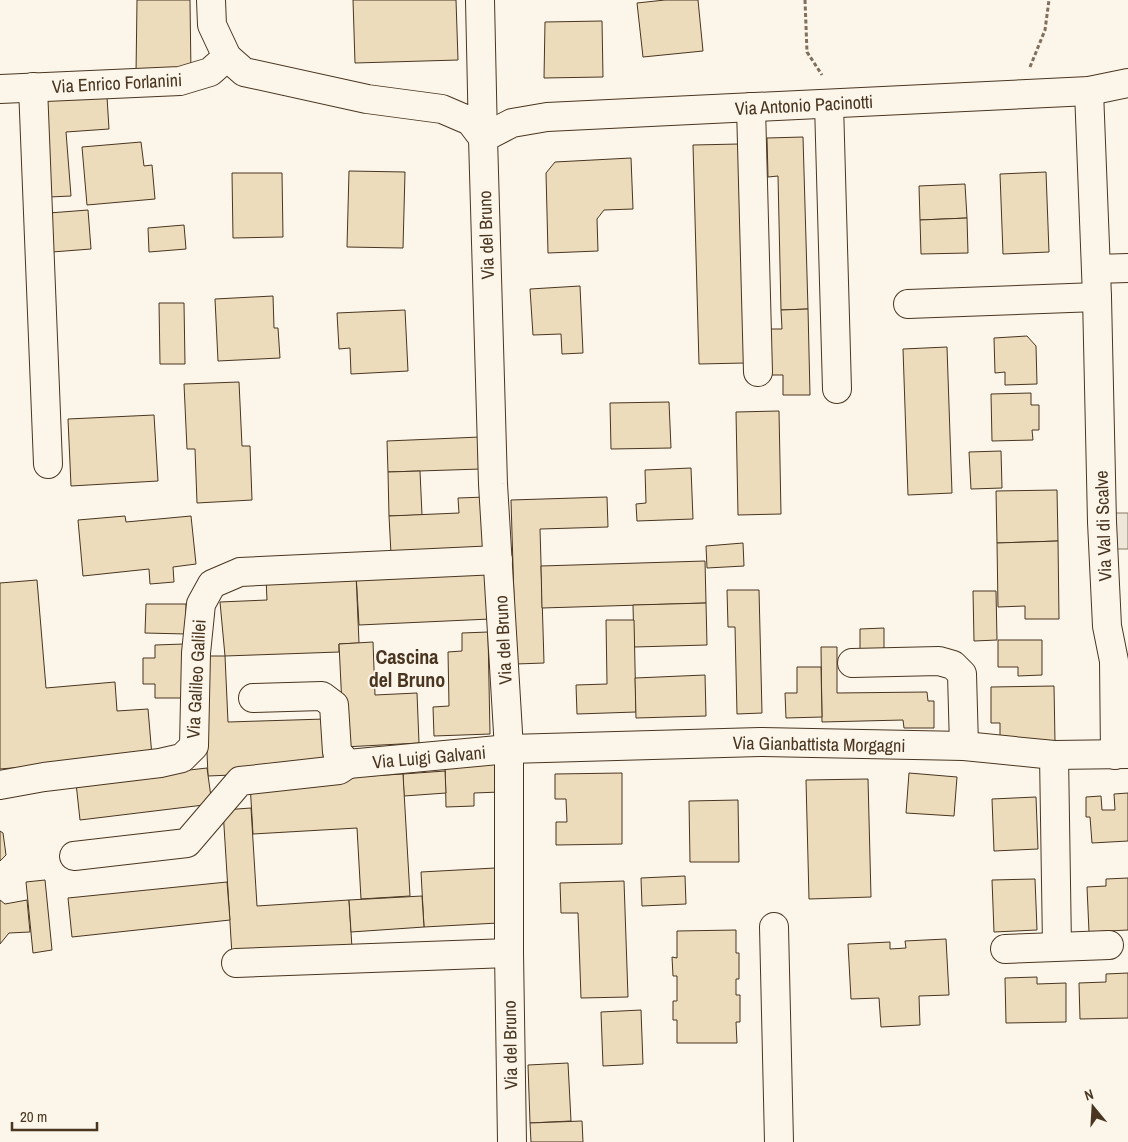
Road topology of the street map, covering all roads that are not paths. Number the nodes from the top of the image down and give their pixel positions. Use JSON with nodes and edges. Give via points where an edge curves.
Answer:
{"nodes":[{"id":1,"x":211,"y":0,"type":"edge"},
{"id":2,"x":480,"y":0,"type":"edge"},
{"id":3,"x":227,"y":57,"type":"junction"},
{"id":4,"x":1128,"y":83,"type":"edge"},
{"id":5,"x":33,"y":87,"type":"junction"},
{"id":6,"x":0,"y":89,"type":"edge"},
{"id":7,"x":1088,"y":91,"type":"junction"},
{"id":8,"x":830,"y":104,"type":"junction"},
{"id":9,"x":751,"y":107,"type":"junction"},
{"id":10,"x":483,"y":138,"type":"junction"},
{"id":11,"x":1128,"y":268,"type":"edge"},
{"id":12,"x":1096,"y":269,"type":"junction"},
{"id":13,"x":1097,"y":297,"type":"junction"},
{"id":14,"x":908,"y":304,"type":"dead end"},
{"id":15,"x":758,"y":372,"type":"dead end"},
{"id":16,"x":837,"y":389,"type":"dead end"},
{"id":17,"x":48,"y":464,"type":"dead end"},
{"id":18,"x":498,"y":560,"type":"junction"},
{"id":19,"x":852,"y":663,"type":"dead end"},
{"id":20,"x":253,"y":698,"type":"dead end"},
{"id":21,"x":964,"y":746,"type":"junction"},
{"id":22,"x":509,"y":750,"type":"junction"},
{"id":23,"x":1122,"y":754,"type":"edge"},
{"id":24,"x":1054,"y":755,"type":"junction"},
{"id":25,"x":348,"y":764,"type":"junction"},
{"id":26,"x":0,"y":785,"type":"edge"},
{"id":27,"x":74,"y":856,"type":"dead end"},
{"id":28,"x":774,"y":927,"type":"dead end"},
{"id":29,"x":1057,"y":946,"type":"junction"},
{"id":30,"x":1109,"y":946,"type":"dead end"},
{"id":31,"x":1005,"y":949,"type":"dead end"},
{"id":32,"x":509,"y":953,"type":"junction"},
{"id":33,"x":236,"y":963,"type":"dead end"},
{"id":34,"x":512,"y":1142,"type":"edge"},
{"id":35,"x":779,"y":1142,"type":"edge"}],
"edges":[{"from":1,"to":3,"type":"street","via":[[212,25]]},
{"from":2,"to":10,"type":"street","name":"Via del Bruno"},
{"from":3,"to":5,"type":"street","name":"Via Enrico Forlanini","via":[[210,72],[180,81]]},
{"from":3,"to":10,"type":"street","via":[[244,72],[367,99],[442,109],[470,121]]},
{"from":4,"to":7,"type":"street","name":"Via Antonio Pacinotti"},
{"from":5,"to":6,"type":"street","name":"Via Enrico Forlanini"},
{"from":5,"to":17,"type":"street"},
{"from":7,"to":8,"type":"street","name":"Via Antonio Pacinotti"},
{"from":7,"to":12,"type":"street","name":"Via Val di Scalve"},
{"from":8,"to":9,"type":"street","name":"Via Antonio Pacinotti"},
{"from":8,"to":16,"type":"street"},
{"from":9,"to":10,"type":"street","name":"Via Antonio Pacinotti","via":[[547,117],[512,123]]},
{"from":9,"to":15,"type":"street"},
{"from":10,"to":18,"type":"street","name":"Via del Bruno"},
{"from":11,"to":12,"type":"street"},
{"from":12,"to":13,"type":"street","name":"Via Val di Scalve"},
{"from":13,"to":14,"type":"street"},
{"from":13,"to":23,"type":"street","name":"Via Val di Scalve","via":[[1107,626],[1114,661]]},
{"from":18,"to":22,"type":"street","name":"Via del Bruno"},
{"from":18,"to":26,"type":"street","name":"Via Galileo Galilei","via":[[240,572],[212,584],[201,604],[196,653],[194,746],[182,758]]},
{"from":19,"to":21,"type":"street","via":[[939,661],[952,665],[962,674]]},
{"from":20,"to":25,"type":"street","name":"Via Luigi Galvani","via":[[322,696],[334,705],[337,752]]},
{"from":21,"to":22,"type":"street","name":"Via Gianbattista Morgagni","via":[[760,742]]},
{"from":21,"to":24,"type":"street","name":"Via Gianbattista Morgagni"},
{"from":22,"to":25,"type":"street","name":"Via Luigi Galvani"},
{"from":22,"to":32,"type":"street","name":"Via del Bruno"},
{"from":23,"to":24,"type":"street","name":"Via Gianbattista Morgagni"},
{"from":24,"to":29,"type":"street"},
{"from":25,"to":27,"type":"street","name":"Via Luigi Galvani","via":[[339,770],[240,781],[187,843]]},
{"from":28,"to":35,"type":"street"},
{"from":29,"to":30,"type":"street"},
{"from":29,"to":31,"type":"street"},
{"from":32,"to":33,"type":"street"},
{"from":32,"to":34,"type":"street","name":"Via del Bruno"}]}
